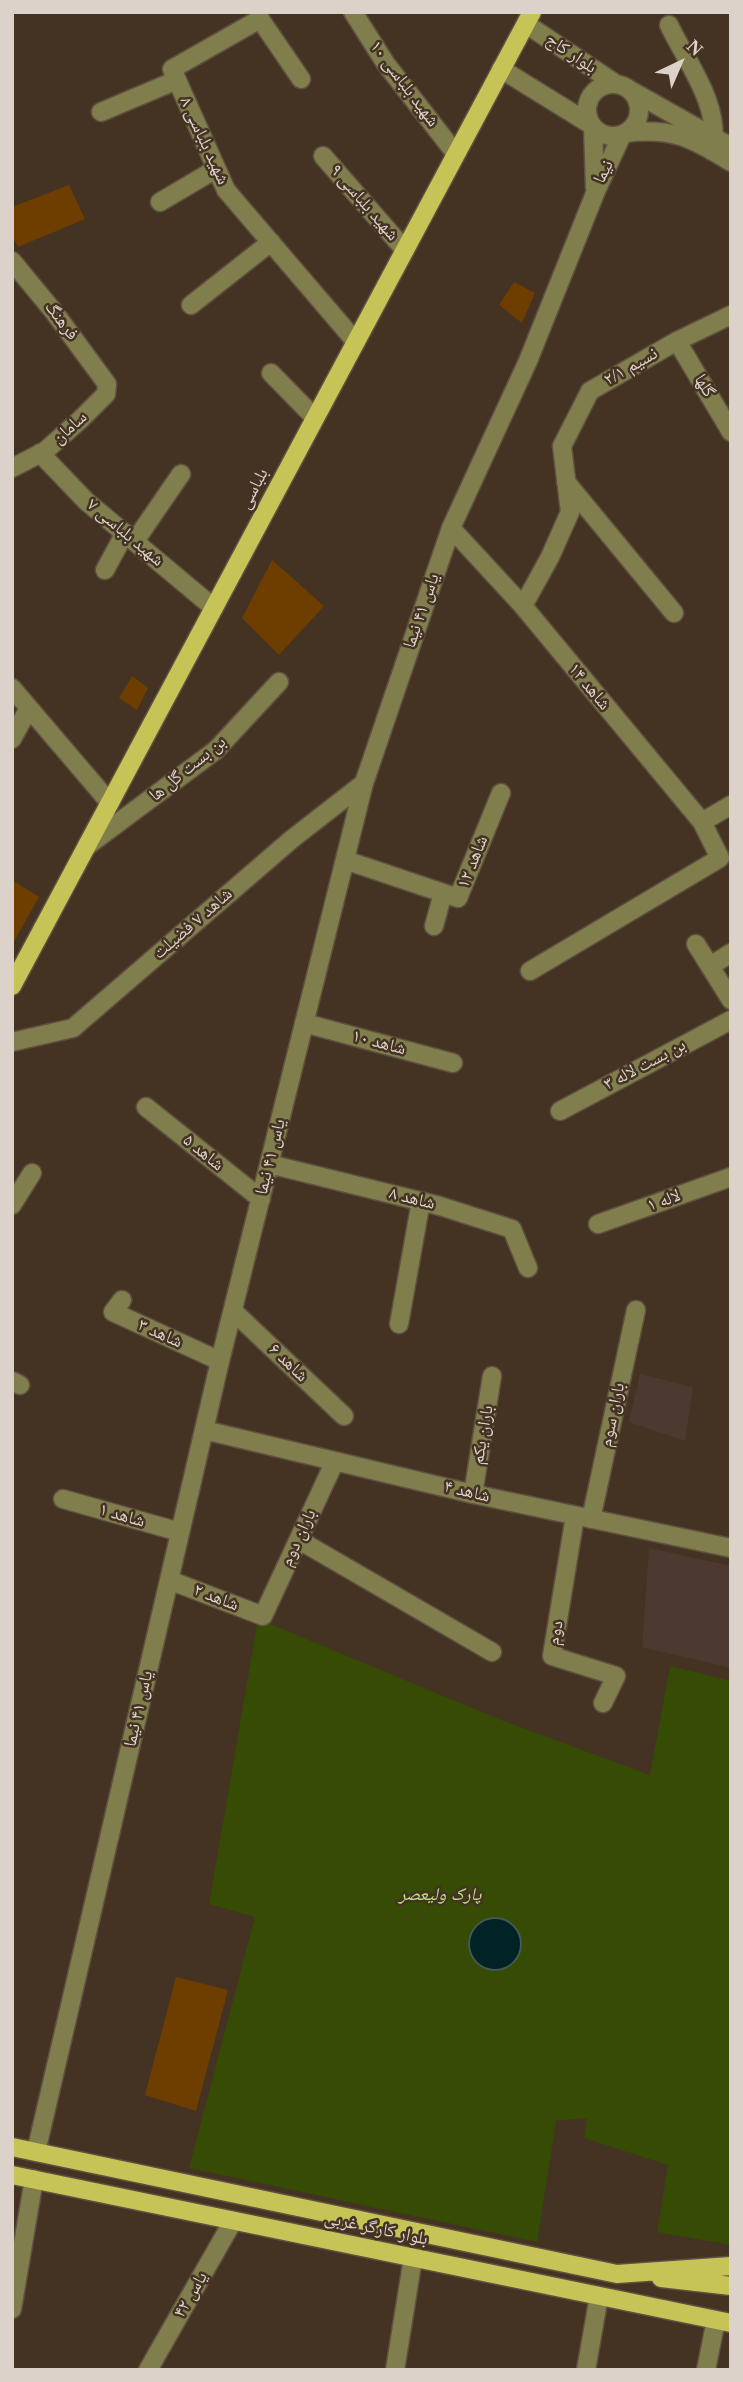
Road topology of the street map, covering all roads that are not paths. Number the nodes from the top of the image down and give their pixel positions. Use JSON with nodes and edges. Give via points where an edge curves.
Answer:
{"nodes":[{"id":1,"x":353,"y":12,"type":"edge"},
{"id":2,"x":529,"y":18,"type":"edge"},
{"id":3,"x":669,"y":25,"type":"dead end"},
{"id":4,"x":501,"y":69,"type":"junction"},
{"id":5,"x":301,"y":79,"type":"dead end"},
{"id":6,"x":177,"y":80,"type":"junction"},
{"id":7,"x":623,"y":87,"type":"junction"},
{"id":8,"x":102,"y":112,"type":"dead end"},
{"id":9,"x":592,"y":126,"type":"junction"},
{"id":10,"x":624,"y":134,"type":"junction"},
{"id":11,"x":719,"y":145,"type":"edge"},
{"id":12,"x":457,"y":154,"type":"junction"},
{"id":13,"x":323,"y":156,"type":"dead end"},
{"id":14,"x":731,"y":162,"type":"edge"},
{"id":15,"x":216,"y":169,"type":"junction"},
{"id":16,"x":596,"y":191,"type":"junction"},
{"id":17,"x":160,"y":202,"type":"dead end"},
{"id":18,"x":271,"y":242,"type":"junction"},
{"id":19,"x":405,"y":250,"type":"junction"},
{"id":20,"x":12,"y":261,"type":"edge"},
{"id":21,"x":191,"y":305,"type":"dead end"},
{"id":22,"x":731,"y":316,"type":"edge"},
{"id":23,"x":677,"y":341,"type":"junction"},
{"id":24,"x":356,"y":342,"type":"junction"},
{"id":25,"x":271,"y":373,"type":"dead end"},
{"id":26,"x":107,"y":384,"type":"joint"},
{"id":27,"x":315,"y":418,"type":"junction"},
{"id":28,"x":731,"y":432,"type":"edge"},
{"id":29,"x":40,"y":453,"type":"junction"},
{"id":30,"x":15,"y":463,"type":"edge"},
{"id":31,"x":181,"y":474,"type":"dead end"},
{"id":32,"x":566,"y":482,"type":"junction"},
{"id":33,"x":451,"y":528,"type":"junction"},
{"id":34,"x":130,"y":537,"type":"junction"},
{"id":35,"x":105,"y":570,"type":"dead end"},
{"id":36,"x":523,"y":607,"type":"junction"},
{"id":37,"x":214,"y":608,"type":"junction"},
{"id":38,"x":674,"y":613,"type":"dead end"},
{"id":39,"x":279,"y":682,"type":"dead end"},
{"id":40,"x":12,"y":688,"type":"edge"},
{"id":41,"x":29,"y":708,"type":"junction"},
{"id":42,"x":12,"y":739,"type":"edge"},
{"id":43,"x":364,"y":783,"type":"junction"},
{"id":44,"x":501,"y":793,"type":"dead end"},
{"id":45,"x":110,"y":803,"type":"junction"},
{"id":46,"x":731,"y":804,"type":"edge"},
{"id":47,"x":702,"y":822,"type":"junction"},
{"id":48,"x":87,"y":846,"type":"junction"},
{"id":49,"x":345,"y":860,"type":"junction"},
{"id":50,"x":443,"y":893,"type":"junction"},
{"id":51,"x":434,"y":926,"type":"dead end"},
{"id":52,"x":696,"y":944,"type":"dead end"},
{"id":53,"x":731,"y":953,"type":"edge"},
{"id":54,"x":710,"y":966,"type":"junction"},
{"id":55,"x":530,"y":971,"type":"dead end"},
{"id":56,"x":12,"y":986,"type":"edge"},
{"id":57,"x":731,"y":1000,"type":"edge"},
{"id":58,"x":731,"y":1020,"type":"edge"},
{"id":59,"x":304,"y":1023,"type":"junction"},
{"id":60,"x":12,"y":1042,"type":"edge"},
{"id":61,"x":453,"y":1063,"type":"dead end"},
{"id":62,"x":146,"y":1107,"type":"dead end"},
{"id":63,"x":560,"y":1111,"type":"dead end"},
{"id":64,"x":269,"y":1164,"type":"junction"},
{"id":65,"x":32,"y":1173,"type":"dead end"},
{"id":66,"x":731,"y":1177,"type":"edge"},
{"id":67,"x":261,"y":1199,"type":"junction"},
{"id":68,"x":421,"y":1201,"type":"junction"},
{"id":69,"x":12,"y":1205,"type":"edge"},
{"id":70,"x":598,"y":1224,"type":"dead end"},
{"id":71,"x":528,"y":1268,"type":"dead end"},
{"id":72,"x":122,"y":1300,"type":"dead end"},
{"id":73,"x":636,"y":1310,"type":"dead end"},
{"id":74,"x":233,"y":1311,"type":"junction"},
{"id":75,"x":399,"y":1324,"type":"dead end"},
{"id":76,"x":220,"y":1361,"type":"junction"},
{"id":77,"x":492,"y":1376,"type":"dead end"},
{"id":78,"x":344,"y":1416,"type":"dead end"},
{"id":79,"x":204,"y":1430,"type":"junction"},
{"id":80,"x":335,"y":1461,"type":"junction"},
{"id":81,"x":472,"y":1494,"type":"junction"},
{"id":82,"x":63,"y":1499,"type":"dead end"},
{"id":83,"x":583,"y":1517,"type":"junction"},
{"id":84,"x":180,"y":1532,"type":"junction"},
{"id":85,"x":299,"y":1539,"type":"junction"},
{"id":86,"x":731,"y":1548,"type":"edge"},
{"id":87,"x":169,"y":1580,"type":"junction"},
{"id":88,"x":263,"y":1616,"type":"joint"},
{"id":89,"x":492,"y":1652,"type":"dead end"},
{"id":90,"x":603,"y":1703,"type":"dead end"},
{"id":91,"x":12,"y":2147,"type":"edge"},
{"id":92,"x":36,"y":2152,"type":"junction"},
{"id":93,"x":12,"y":2175,"type":"edge"},
{"id":94,"x":34,"y":2179,"type":"junction"},
{"id":95,"x":233,"y":2221,"type":"junction"},
{"id":96,"x":413,"y":2258,"type":"junction"},
{"id":97,"x":731,"y":2266,"type":"edge"},
{"id":98,"x":617,"y":2274,"type":"junction"},
{"id":99,"x":731,"y":2286,"type":"edge"},
{"id":100,"x":599,"y":2297,"type":"junction"},
{"id":101,"x":12,"y":2309,"type":"edge"},
{"id":102,"x":723,"y":2321,"type":"edge"},
{"id":103,"x":148,"y":2370,"type":"edge"},
{"id":104,"x":395,"y":2370,"type":"edge"},
{"id":105,"x":586,"y":2370,"type":"edge"},
{"id":106,"x":706,"y":2370,"type":"edge"}],
"edges":[{"from":1,"to":12,"type":"street","name":"شهید بلباسی ١٠","via":[[386,64]]},
{"from":2,"to":4,"type":"main road","name":"بلباسی"},
{"from":2,"to":7,"type":"street","name":"بلوار کاج"},
{"from":3,"to":11,"type":"street","via":[[710,104]]},
{"from":4,"to":9,"type":"street"},
{"from":4,"to":12,"type":"main road","name":"بلباسی"},
{"from":5,"to":6,"type":"street","name":"شهید بلباسی ۸","via":[[260,19],[172,69]]},
{"from":6,"to":8,"type":"street"},
{"from":6,"to":15,"type":"street","name":"شهید بلباسی ۸"},
{"from":7,"to":9,"type":"street","via":[[600,87],[589,100],[587,116]]},
{"from":7,"to":10,"type":"street","via":[[636,97],[639,115]]},
{"from":7,"to":11,"type":"street","name":"بلوار کاج"},
{"from":9,"to":10,"type":"street","via":[[604,135]]},
{"from":9,"to":16,"type":"street","name":"نیما"},
{"from":10,"to":11,"type":"street","name":"بلوار کاج","via":[[647,131]]},
{"from":10,"to":16,"type":"street","name":"نیما"},
{"from":11,"to":14,"type":"street","name":"بلوار کاج"},
{"from":12,"to":19,"type":"main road","name":"بلباسی"},
{"from":13,"to":19,"type":"street","name":"شهید بلباسی ۹"},
{"from":15,"to":17,"type":"street"},
{"from":15,"to":18,"type":"street","name":"شهید بلباسی ۸","via":[[226,190]]},
{"from":16,"to":33,"type":"street","name":"یاس ۴۱ نیما","via":[[528,361]]},
{"from":18,"to":21,"type":"street"},
{"from":18,"to":24,"type":"street","name":"شهید بلباسی ۸"},
{"from":19,"to":24,"type":"main road","name":"بلباسی"},
{"from":20,"to":26,"type":"street","name":"فرهنگ"},
{"from":22,"to":23,"type":"street","name":"نسیم ۲/۱"},
{"from":23,"to":28,"type":"street","name":"گلها"},
{"from":23,"to":32,"type":"street","name":"نسیم ۲/۱","via":[[590,391],[562,446]]},
{"from":24,"to":27,"type":"main road","name":"بلباسی"},
{"from":25,"to":27,"type":"street"},
{"from":26,"to":29,"type":"street","name":"سامان","via":[[106,394]]},
{"from":27,"to":37,"type":"main road","name":"بلباسی"},
{"from":29,"to":30,"type":"street","name":"سامان"},
{"from":29,"to":34,"type":"street","name":"شهید بلباسی ۷","via":[[86,501]]},
{"from":31,"to":34,"type":"street"},
{"from":32,"to":36,"type":"street","name":"نسیم ۲/۱","via":[[570,512]]},
{"from":32,"to":38,"type":"street"},
{"from":33,"to":36,"type":"street","name":"شاهد ۱۴"},
{"from":33,"to":43,"type":"street","name":"یاس ۴۱ نیما"},
{"from":34,"to":35,"type":"street"},
{"from":34,"to":37,"type":"street","name":"شهید بلباسی ۷"},
{"from":36,"to":47,"type":"street","name":"شاهد ۱۴"},
{"from":37,"to":45,"type":"main road","name":"بلباسی"},
{"from":39,"to":48,"type":"street","name":"بن بست گل ها","via":[[216,750]]},
{"from":40,"to":41,"type":"street"},
{"from":41,"to":42,"type":"street"},
{"from":41,"to":45,"type":"street"},
{"from":43,"to":49,"type":"street","name":"یاس ۴۱ نیما"},
{"from":43,"to":60,"type":"street","name":"شاهد ۷ فضیلت","via":[[292,839],[74,1028]]},
{"from":44,"to":50,"type":"street","name":"شاهد ۱۲","via":[[458,898]]},
{"from":45,"to":48,"type":"main road","name":"بلباسی"},
{"from":46,"to":47,"type":"street"},
{"from":47,"to":55,"type":"street","name":"شاهد ۱۴","via":[[720,858]]},
{"from":48,"to":56,"type":"main road","name":"بلباسی"},
{"from":49,"to":50,"type":"street","name":"شاهد ۱۲"},
{"from":49,"to":59,"type":"street","name":"یاس ۴۱ نیما"},
{"from":50,"to":51,"type":"street"},
{"from":52,"to":54,"type":"street"},
{"from":53,"to":54,"type":"street"},
{"from":54,"to":57,"type":"street"},
{"from":58,"to":63,"type":"street","name":"بن بست لاله ۳"},
{"from":59,"to":61,"type":"street","name":"شاهد ۱۰"},
{"from":59,"to":64,"type":"street","name":"یاس ۴۱ نیما"},
{"from":62,"to":67,"type":"street","name":"شاهد ۵"},
{"from":64,"to":67,"type":"street","name":"یاس ۴۱ نیما"},
{"from":64,"to":68,"type":"street","name":"شاهد ۸"},
{"from":65,"to":69,"type":"street"},
{"from":66,"to":70,"type":"street","name":"لاله ۱"},
{"from":67,"to":74,"type":"street","name":"یاس ۴۱ نیما"},
{"from":68,"to":71,"type":"street","name":"شاهد ۸","via":[[512,1229]]},
{"from":68,"to":75,"type":"street"},
{"from":72,"to":76,"type":"street","name":"شاهد ۳","via":[[113,1312]]},
{"from":73,"to":83,"type":"street","name":"باران سوم"},
{"from":74,"to":76,"type":"street","name":"یاس ۴۱ نیما"},
{"from":74,"to":78,"type":"street","name":"شاهد ۶"},
{"from":76,"to":79,"type":"street","name":"یاس ۴۱ نیما"},
{"from":77,"to":81,"type":"street","name":"باران یکم"},
{"from":79,"to":80,"type":"street","name":"شاهد ۴"},
{"from":79,"to":84,"type":"street","name":"یاس ۴۱ نیما"},
{"from":80,"to":81,"type":"street","name":"شاهد ۴"},
{"from":80,"to":85,"type":"street","name":"باران دوم"},
{"from":81,"to":83,"type":"street","name":"شاهد ۴"},
{"from":82,"to":84,"type":"street","name":"شاهد ۱"},
{"from":83,"to":86,"type":"street","name":"شاهد ۴"},
{"from":83,"to":90,"type":"street","name":"دوم","via":[[552,1656],[616,1676]]},
{"from":84,"to":87,"type":"street","name":"یاس ۴۱ نیما"},
{"from":85,"to":88,"type":"street","name":"باران دوم"},
{"from":85,"to":89,"type":"street"},
{"from":87,"to":88,"type":"street","name":"شاهد ۲"},
{"from":87,"to":92,"type":"street","name":"یاس ۴۱ نیما"},
{"from":91,"to":92,"type":"main road","name":"بلوار کارگر غربی"},
{"from":92,"to":98,"type":"main road","name":"بلوار کارگر غربی"},
{"from":93,"to":94,"type":"main road","name":"بلوار کارگر غربی"},
{"from":94,"to":95,"type":"main road","name":"بلوار کارگر غربی"},
{"from":94,"to":101,"type":"street"},
{"from":95,"to":96,"type":"main road","name":"بلوار کارگر غربی"},
{"from":95,"to":103,"type":"street","name":"یاس ۴۲"},
{"from":96,"to":100,"type":"main road","name":"بلوار کارگر غربی"},
{"from":96,"to":104,"type":"street"},
{"from":97,"to":98,"type":"main road","name":"بلوار کارگر غربی"},
{"from":98,"to":99,"type":"main road"},
{"from":100,"to":102,"type":"main road","name":"بلوار کارگر غربی"},
{"from":100,"to":105,"type":"street"},
{"from":102,"to":106,"type":"street"}]}
